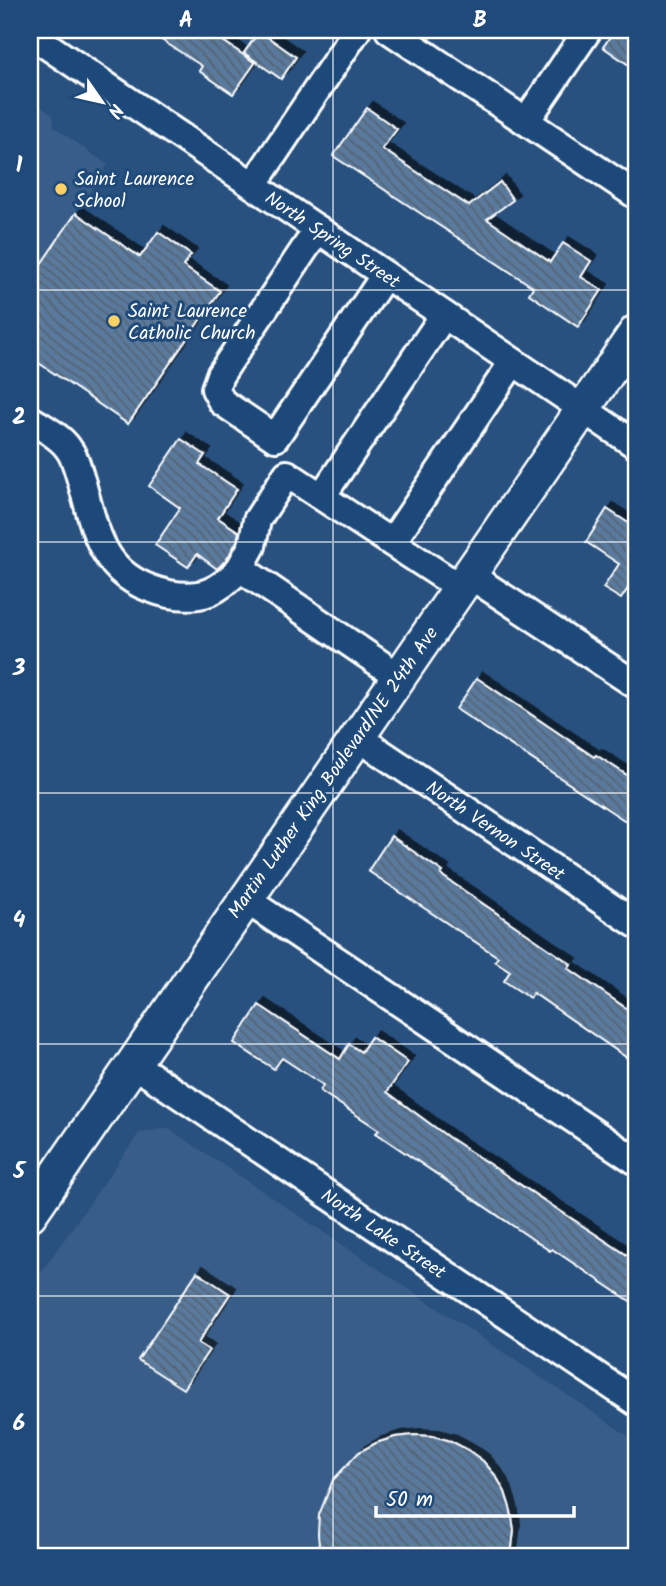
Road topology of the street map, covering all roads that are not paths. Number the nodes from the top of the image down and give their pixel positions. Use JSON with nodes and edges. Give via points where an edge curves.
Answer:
{"nodes":[{"id":1,"x":357,"y":30,"type":"edge"},
{"id":2,"x":390,"y":30,"type":"edge"},
{"id":3,"x":589,"y":30,"type":"edge"},
{"id":4,"x":30,"y":34,"type":"edge"},
{"id":5,"x":526,"y":121,"type":"junction"},
{"id":6,"x":253,"y":185,"type":"junction"},
{"id":7,"x":636,"y":195,"type":"edge"},
{"id":8,"x":318,"y":229,"type":"junction"},
{"id":9,"x":385,"y":275,"type":"junction"},
{"id":10,"x":444,"y":315,"type":"junction"},
{"id":11,"x":636,"y":332,"type":"edge"},
{"id":12,"x":513,"y":362,"type":"junction"},
{"id":13,"x":583,"y":409,"type":"junction"},
{"id":14,"x":30,"y":419,"type":"edge"},
{"id":15,"x":275,"y":438,"type":"junction"},
{"id":16,"x":636,"y":444,"type":"edge"},
{"id":17,"x":287,"y":474,"type":"junction"},
{"id":18,"x":322,"y":496,"type":"junction"},
{"id":19,"x":391,"y":542,"type":"junction"},
{"id":20,"x":240,"y":568,"type":"junction"},
{"id":21,"x":464,"y":580,"type":"junction"},
{"id":22,"x":398,"y":676,"type":"junction"},
{"id":23,"x":636,"y":685,"type":"edge"},
{"id":24,"x":356,"y":736,"type":"junction"},
{"id":25,"x":245,"y":899,"type":"junction"},
{"id":26,"x":636,"y":924,"type":"edge"},
{"id":27,"x":132,"y":1063,"type":"junction"},
{"id":28,"x":636,"y":1161,"type":"edge"},
{"id":29,"x":30,"y":1214,"type":"edge"},
{"id":30,"x":636,"y":1402,"type":"edge"}],
"edges":[{"from":1,"to":6,"type":"street"},
{"from":2,"to":5,"type":"street"},
{"from":3,"to":5,"type":"street"},
{"from":4,"to":6,"type":"street","name":"North Spring Street"},
{"from":5,"to":7,"type":"street"},
{"from":6,"to":8,"type":"street","name":"North Spring Street"},
{"from":8,"to":9,"type":"street","name":"North Spring Street"},
{"from":8,"to":15,"type":"street","via":[[215,389],[222,402]]},
{"from":9,"to":10,"type":"street","name":"North Spring Street"},
{"from":9,"to":15,"type":"street"},
{"from":10,"to":12,"type":"street","name":"North Spring Street"},
{"from":10,"to":18,"type":"street"},
{"from":11,"to":13,"type":"main road","name":"Martin Luther King Boulevard/NE 24th Ave"},
{"from":12,"to":13,"type":"street","name":"North Spring Street"},
{"from":12,"to":19,"type":"street"},
{"from":13,"to":16,"type":"street","name":"North Spring Street"},
{"from":13,"to":21,"type":"main road","name":"Martin Luther King Boulevard/NE 24th Ave"},
{"from":14,"to":20,"type":"street","via":[[67,445],[98,541],[128,576],[154,590],[182,596],[212,593]]},
{"from":15,"to":17,"type":"street"},
{"from":17,"to":18,"type":"street"},
{"from":17,"to":20,"type":"street","via":[[257,520],[252,546]]},
{"from":18,"to":19,"type":"street"},
{"from":19,"to":21,"type":"street"},
{"from":20,"to":22,"type":"street"},
{"from":21,"to":22,"type":"main road","name":"Martin Luther King Boulevard/NE 24th Ave"},
{"from":21,"to":23,"type":"street"},
{"from":22,"to":24,"type":"main road","name":"Martin Luther King Boulevard/NE 24th Ave"},
{"from":24,"to":25,"type":"main road","name":"Martin Luther King Boulevard/NE 24th Ave"},
{"from":24,"to":26,"type":"street","name":"North Vernon Street"},
{"from":25,"to":27,"type":"main road","name":"Martin Luther King Boulevard/NE 24th Ave"},
{"from":25,"to":28,"type":"street"},
{"from":27,"to":29,"type":"main road","name":"Martin Luther King Boulevard/NE 24th Ave"},
{"from":27,"to":30,"type":"street","name":"North Lake Street"}]}
